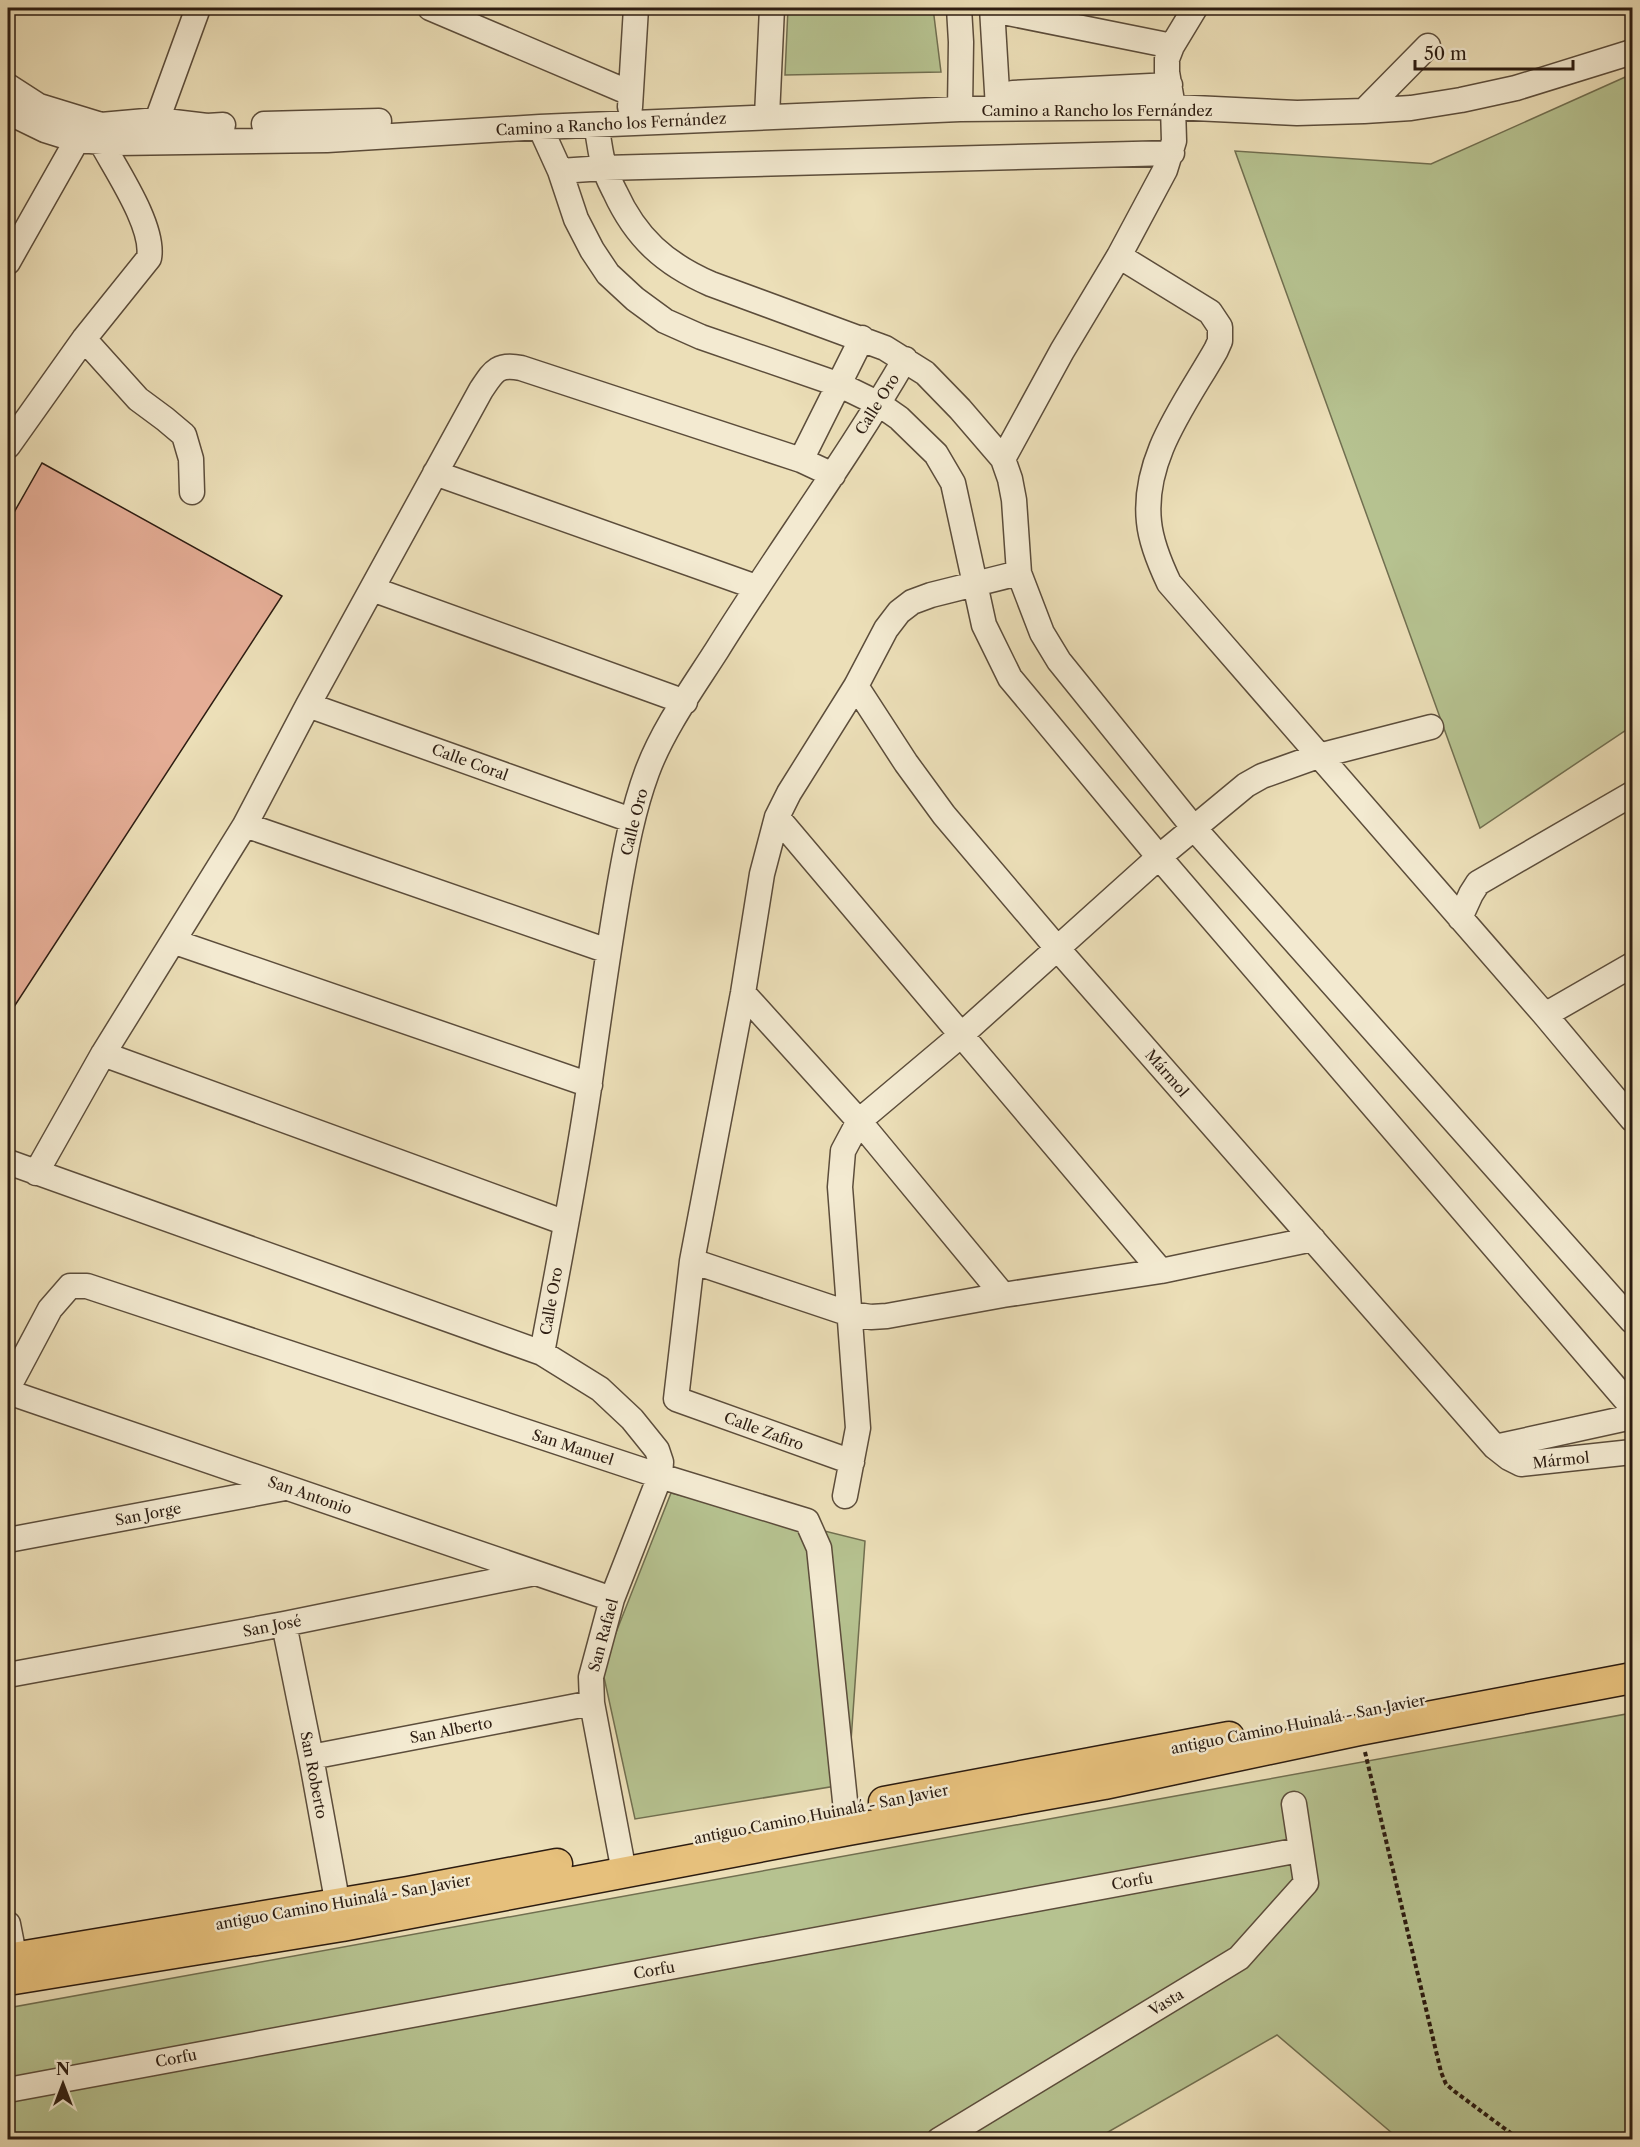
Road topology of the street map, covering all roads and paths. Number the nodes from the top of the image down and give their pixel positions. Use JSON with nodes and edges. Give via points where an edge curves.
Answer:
{"nodes":[{"id":1,"x":198,"y":8,"type":"edge"},
{"id":2,"x":430,"y":8,"type":"edge"},
{"id":3,"x":636,"y":8,"type":"edge"},
{"id":4,"x":772,"y":8,"type":"edge"},
{"id":5,"x":959,"y":8,"type":"edge"},
{"id":6,"x":1195,"y":8,"type":"edge"},
{"id":7,"x":993,"y":9,"type":"edge"},
{"id":8,"x":1172,"y":46,"type":"junction"},
{"id":9,"x":1428,"y":46,"type":"dead end"},
{"id":10,"x":1632,"y":52,"type":"edge"},
{"id":11,"x":8,"y":86,"type":"edge"},
{"id":12,"x":1171,"y":96,"type":"junction"},
{"id":13,"x":997,"y":101,"type":"junction"},
{"id":14,"x":960,"y":102,"type":"junction"},
{"id":15,"x":629,"y":109,"type":"junction"},
{"id":16,"x":768,"y":109,"type":"junction"},
{"id":17,"x":1364,"y":111,"type":"junction"},
{"id":18,"x":8,"y":112,"type":"edge"},
{"id":19,"x":596,"y":125,"type":"junction"},
{"id":20,"x":540,"y":127,"type":"junction"},
{"id":21,"x":153,"y":131,"type":"junction"},
{"id":22,"x":77,"y":140,"type":"junction"},
{"id":23,"x":101,"y":142,"type":"junction"},
{"id":24,"x":1172,"y":153,"type":"junction"},
{"id":25,"x":604,"y":168,"type":"junction"},
{"id":26,"x":560,"y":171,"type":"junction"},
{"id":27,"x":10,"y":252,"type":"edge"},
{"id":28,"x":1119,"y":256,"type":"junction"},
{"id":29,"x":862,"y":338,"type":"junction"},
{"id":30,"x":84,"y":339,"type":"junction"},
{"id":31,"x":905,"y":359,"type":"junction"},
{"id":32,"x":840,"y":385,"type":"junction"},
{"id":33,"x":879,"y":404,"type":"junction"},
{"id":34,"x":8,"y":446,"type":"edge"},
{"id":35,"x":1003,"y":459,"type":"junction"},
{"id":36,"x":801,"y":460,"type":"junction"},
{"id":37,"x":435,"y":474,"type":"junction"},
{"id":38,"x":833,"y":474,"type":"junction"},
{"id":39,"x":192,"y":492,"type":"dead end"},
{"id":40,"x":1019,"y":573,"type":"junction"},
{"id":41,"x":974,"y":585,"type":"junction"},
{"id":42,"x":756,"y":587,"type":"junction"},
{"id":43,"x":372,"y":589,"type":"junction"},
{"id":44,"x":856,"y":686,"type":"junction"},
{"id":45,"x":684,"y":702,"type":"junction"},
{"id":46,"x":308,"y":705,"type":"junction"},
{"id":47,"x":1431,"y":727,"type":"dead end"},
{"id":48,"x":1318,"y":756,"type":"junction"},
{"id":49,"x":1632,"y":794,"type":"edge"},
{"id":50,"x":777,"y":817,"type":"junction"},
{"id":51,"x":631,"y":820,"type":"junction"},
{"id":52,"x":245,"y":825,"type":"junction"},
{"id":53,"x":1194,"y":827,"type":"junction"},
{"id":54,"x":1159,"y":857,"type":"junction"},
{"id":55,"x":1460,"y":918,"type":"junction"},
{"id":56,"x":175,"y":942,"type":"junction"},
{"id":57,"x":1057,"y":948,"type":"junction"},
{"id":58,"x":608,"y":951,"type":"junction"},
{"id":59,"x":1632,"y":965,"type":"edge"},
{"id":60,"x":743,"y":993,"type":"junction"},
{"id":61,"x":1545,"y":1015,"type":"junction"},
{"id":62,"x":960,"y":1036,"type":"junction"},
{"id":63,"x":104,"y":1054,"type":"junction"},
{"id":64,"x":590,"y":1085,"type":"junction"},
{"id":65,"x":1629,"y":1108,"type":"edge"},
{"id":66,"x":859,"y":1121,"type":"junction"},
{"id":67,"x":8,"y":1162,"type":"edge"},
{"id":68,"x":36,"y":1173,"type":"junction"},
{"id":69,"x":566,"y":1223,"type":"junction"},
{"id":70,"x":1313,"y":1239,"type":"junction"},
{"id":71,"x":692,"y":1261,"type":"junction"},
{"id":72,"x":1161,"y":1271,"type":"junction"},
{"id":73,"x":1003,"y":1295,"type":"junction"},
{"id":74,"x":850,"y":1314,"type":"junction"},
{"id":75,"x":1632,"y":1321,"type":"edge"},
{"id":76,"x":542,"y":1353,"type":"junction"},
{"id":77,"x":8,"y":1390,"type":"edge"},
{"id":78,"x":1632,"y":1407,"type":"edge"},
{"id":79,"x":1632,"y":1417,"type":"edge"},
{"id":80,"x":1495,"y":1447,"type":"junction"},
{"id":81,"x":1632,"y":1452,"type":"edge"},
{"id":82,"x":852,"y":1462,"type":"junction"},
{"id":83,"x":660,"y":1476,"type":"junction"},
{"id":84,"x":288,"y":1488,"type":"junction"},
{"id":85,"x":845,"y":1496,"type":"dead end"},
{"id":86,"x":8,"y":1540,"type":"edge"},
{"id":87,"x":535,"y":1574,"type":"junction"},
{"id":88,"x":612,"y":1599,"type":"junction"},
{"id":89,"x":284,"y":1624,"type":"junction"},
{"id":90,"x":1632,"y":1660,"type":"edge"},
{"id":91,"x":8,"y":1675,"type":"edge"},
{"id":92,"x":1632,"y":1678,"type":"edge"},
{"id":93,"x":592,"y":1703,"type":"junction"},
{"id":94,"x":1359,"y":1730,"type":"junction"},
{"id":95,"x":311,"y":1757,"type":"junction"},
{"id":96,"x":1294,"y":1804,"type":"dead end"},
{"id":97,"x":848,"y":1820,"type":"junction"},
{"id":98,"x":1300,"y":1850,"type":"junction"},
{"id":99,"x":622,"y":1862,"type":"junction"},
{"id":100,"x":340,"y":1915,"type":"junction"},
{"id":101,"x":8,"y":1924,"type":"edge"},
{"id":102,"x":12,"y":1969,"type":"edge"},
{"id":103,"x":8,"y":2090,"type":"edge"},
{"id":104,"x":939,"y":2139,"type":"edge"},
{"id":105,"x":1520,"y":2139,"type":"edge"}],
"edges":[{"from":1,"to":21,"type":"street"},
{"from":2,"to":15,"type":"street"},
{"from":3,"to":15,"type":"street"},
{"from":4,"to":16,"type":"street"},
{"from":5,"to":14,"type":"street"},
{"from":6,"to":8,"type":"street"},
{"from":7,"to":8,"type":"street"},
{"from":7,"to":13,"type":"street"},
{"from":8,"to":12,"type":"street","via":[[1167,59]]},
{"from":9,"to":17,"type":"street"},
{"from":10,"to":17,"type":"street","name":"Camino a Rancho los Fernández","via":[[1516,88],[1411,108]]},
{"from":11,"to":21,"type":"street","via":[[39,106],[101,125]]},
{"from":12,"to":13,"type":"street","name":"Camino a Rancho los Fernández"},
{"from":12,"to":17,"type":"street","name":"Camino a Rancho los Fernández","via":[[1220,111]]},
{"from":12,"to":24,"type":"street"},
{"from":13,"to":14,"type":"street","name":"Camino a Rancho los Fernández"},
{"from":14,"to":16,"type":"street","name":"Camino a Rancho los Fernández"},
{"from":15,"to":16,"type":"street","name":"Camino a Rancho los Fernández"},
{"from":15,"to":19,"type":"street","name":"Camino a Rancho los Fernández"},
{"from":15,"to":21,"type":"street"},
{"from":18,"to":22,"type":"street","name":"Camino a Rancho los Fernández"},
{"from":19,"to":20,"type":"street","name":"Camino a Rancho los Fernández"},
{"from":19,"to":25,"type":"street"},
{"from":20,"to":21,"type":"street","name":"Camino a Rancho los Fernández","via":[[327,140]]},
{"from":20,"to":26,"type":"street"},
{"from":21,"to":23,"type":"street","name":"Camino a Rancho los Fernández"},
{"from":22,"to":23,"type":"street","name":"Camino a Rancho los Fernández"},
{"from":22,"to":27,"type":"street"},
{"from":23,"to":30,"type":"street","via":[[148,231],[151,248],[149,258]]},
{"from":24,"to":25,"type":"street"},
{"from":24,"to":28,"type":"street"},
{"from":25,"to":26,"type":"street"},
{"from":25,"to":29,"type":"street","via":[[643,239],[687,274]]},
{"from":26,"to":32,"type":"street","via":[[576,219],[592,250],[608,274],[635,299],[665,321],[701,337]]},
{"from":28,"to":35,"type":"street"},
{"from":28,"to":48,"type":"street","via":[[1210,312],[1220,327],[1216,350],[1155,462],[1149,522],[1156,554],[1169,583]]},
{"from":29,"to":31,"type":"street"},
{"from":29,"to":32,"type":"street"},
{"from":30,"to":34,"type":"street"},
{"from":30,"to":39,"type":"street","via":[[138,399],[184,435],[191,459]]},
{"from":31,"to":33,"type":"street","name":"Calle Oro"},
{"from":31,"to":35,"type":"street","via":[[960,409]]},
{"from":32,"to":33,"type":"street"},
{"from":32,"to":36,"type":"street"},
{"from":33,"to":38,"type":"street","name":"Calle Oro"},
{"from":33,"to":41,"type":"street","via":[[936,454],[953,483]]},
{"from":35,"to":40,"type":"street","via":[[1014,500]]},
{"from":36,"to":37,"type":"street","via":[[507,365],[489,377]]},
{"from":36,"to":38,"type":"street"},
{"from":37,"to":42,"type":"street"},
{"from":37,"to":43,"type":"street"},
{"from":38,"to":42,"type":"street","name":"Calle Oro"},
{"from":40,"to":41,"type":"street"},
{"from":40,"to":53,"type":"street","via":[[1042,633],[1059,661]]},
{"from":41,"to":44,"type":"street","via":[[930,595],[899,612]]},
{"from":41,"to":54,"type":"street","via":[[984,625],[1010,678]]},
{"from":42,"to":45,"type":"street","name":"Calle Oro"},
{"from":43,"to":45,"type":"street"},
{"from":43,"to":46,"type":"street"},
{"from":44,"to":50,"type":"street"},
{"from":44,"to":57,"type":"street","name":"Mármol","via":[[938,806]]},
{"from":45,"to":51,"type":"street","name":"Calle Oro","via":[[647,770]]},
{"from":46,"to":51,"type":"street","name":"Calle Coral"},
{"from":46,"to":52,"type":"street"},
{"from":47,"to":48,"type":"street"},
{"from":48,"to":53,"type":"street","via":[[1254,780]]},
{"from":48,"to":55,"type":"street"},
{"from":49,"to":55,"type":"street","via":[[1479,883]]},
{"from":50,"to":60,"type":"street","via":[[762,874]]},
{"from":50,"to":62,"type":"street"},
{"from":51,"to":58,"type":"street","name":"Calle Oro"},
{"from":52,"to":56,"type":"street"},
{"from":52,"to":58,"type":"street"},
{"from":53,"to":54,"type":"street"},
{"from":53,"to":75,"type":"street"},
{"from":54,"to":57,"type":"street"},
{"from":54,"to":78,"type":"street"},
{"from":55,"to":61,"type":"street"},
{"from":56,"to":63,"type":"street"},
{"from":56,"to":64,"type":"street"},
{"from":57,"to":62,"type":"street"},
{"from":57,"to":70,"type":"street","name":"Mármol"},
{"from":58,"to":64,"type":"street","name":"Calle Oro"},
{"from":59,"to":61,"type":"street"},
{"from":60,"to":66,"type":"street"},
{"from":60,"to":71,"type":"street"},
{"from":61,"to":65,"type":"street"},
{"from":62,"to":66,"type":"street"},
{"from":62,"to":72,"type":"street"},
{"from":63,"to":68,"type":"street"},
{"from":63,"to":69,"type":"street"},
{"from":64,"to":69,"type":"street","name":"Calle Oro"},
{"from":66,"to":73,"type":"street"},
{"from":66,"to":74,"type":"street","via":[[843,1151],[840,1186]]},
{"from":67,"to":68,"type":"street"},
{"from":68,"to":76,"type":"street"},
{"from":69,"to":76,"type":"street","name":"Calle Oro"},
{"from":70,"to":72,"type":"street"},
{"from":70,"to":80,"type":"street","name":"Mármol"},
{"from":71,"to":74,"type":"street"},
{"from":71,"to":82,"type":"street","name":"Calle Zafiro","via":[[676,1399]]},
{"from":72,"to":73,"type":"street"},
{"from":73,"to":74,"type":"street","via":[[887,1316]]},
{"from":74,"to":82,"type":"street","via":[[858,1428]]},
{"from":76,"to":83,"type":"street","via":[[600,1389],[632,1419],[657,1450]]},
{"from":77,"to":83,"type":"street","name":"San Manuel","via":[[50,1309],[70,1286],[87,1286]]},
{"from":77,"to":84,"type":"street","name":"San Antonio"},
{"from":79,"to":80,"type":"street","name":"Mármol"},
{"from":80,"to":81,"type":"street","name":"Mármol","via":[[1521,1464]]},
{"from":82,"to":85,"type":"street"},
{"from":83,"to":88,"type":"street","name":"San Rafael"},
{"from":83,"to":97,"type":"street","name":"San Manuel","via":[[807,1521],[819,1548]]},
{"from":84,"to":86,"type":"street","name":"San Jorge"},
{"from":84,"to":87,"type":"street","name":"San Antonio"},
{"from":87,"to":88,"type":"street","name":"San Antonio"},
{"from":87,"to":89,"type":"street","name":"San José"},
{"from":88,"to":93,"type":"street","name":"San Rafael","via":[[591,1677]]},
{"from":89,"to":91,"type":"street","name":"San José"},
{"from":89,"to":95,"type":"street","name":"San Roberto"},
{"from":90,"to":97,"type":"main road","name":"antiguo Camino Huinalá - San Javier"},
{"from":92,"to":94,"type":"main road"},
{"from":93,"to":95,"type":"street","name":"San Alberto"},
{"from":93,"to":99,"type":"street","name":"San Rafael"},
{"from":94,"to":97,"type":"main road","via":[[1104,1784]]},
{"from":94,"to":105,"type":"path","via":[[1441,2072],[1454,2091]]},
{"from":95,"to":100,"type":"street","name":"San Roberto"},
{"from":96,"to":98,"type":"street","name":"Vasta"},
{"from":97,"to":99,"type":"main road"},
{"from":98,"to":103,"type":"street","name":"Corfu"},
{"from":98,"to":104,"type":"street","name":"Vasta","via":[[1306,1883],[1239,1958]]},
{"from":99,"to":100,"type":"main road"},
{"from":100,"to":102,"type":"main road"},
{"from":101,"to":102,"type":"street"}]}
